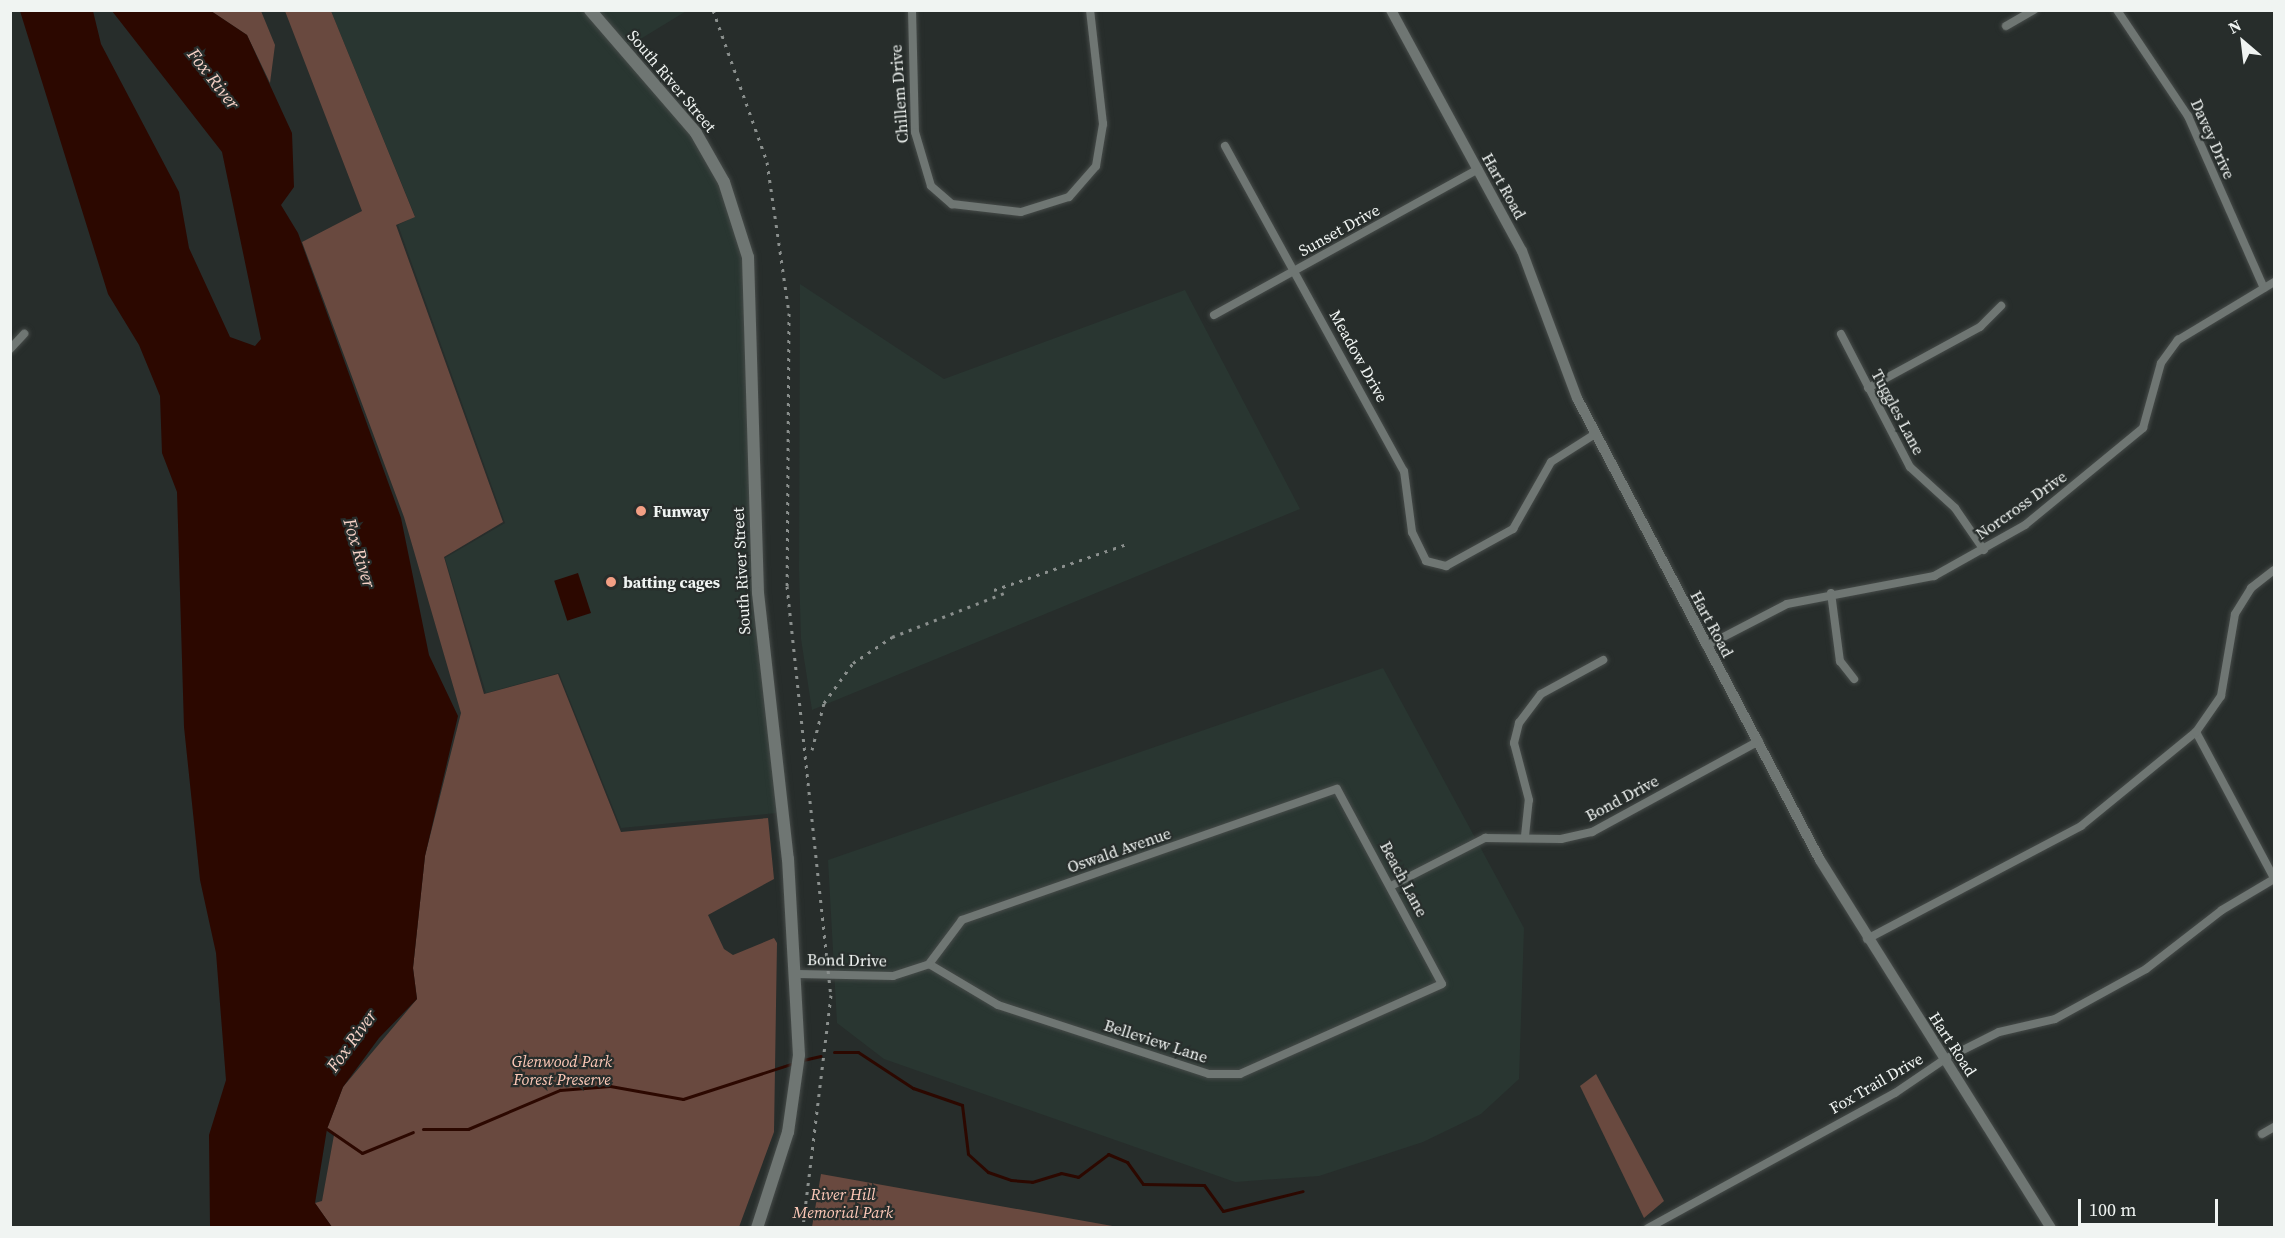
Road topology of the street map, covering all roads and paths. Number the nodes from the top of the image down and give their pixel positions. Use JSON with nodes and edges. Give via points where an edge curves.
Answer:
{"nodes":[{"id":1,"x":590,"y":10,"type":"edge"},
{"id":2,"x":912,"y":10,"type":"edge"},
{"id":3,"x":1090,"y":10,"type":"edge"},
{"id":4,"x":1391,"y":10,"type":"edge"},
{"id":5,"x":2034,"y":10,"type":"edge"},
{"id":6,"x":2117,"y":10,"type":"edge"},
{"id":7,"x":2006,"y":26,"type":"dead end"},
{"id":8,"x":1225,"y":146,"type":"dead end"},
{"id":9,"x":1478,"y":170,"type":"junction"},
{"id":10,"x":1296,"y":271,"type":"junction"},
{"id":11,"x":2274,"y":282,"type":"edge"},
{"id":12,"x":2264,"y":288,"type":"junction"},
{"id":13,"x":2001,"y":306,"type":"dead end"},
{"id":14,"x":1214,"y":315,"type":"dead end"},
{"id":15,"x":24,"y":334,"type":"dead end"},
{"id":16,"x":1840,"y":334,"type":"dead end"},
{"id":17,"x":10,"y":349,"type":"edge"},
{"id":18,"x":1868,"y":388,"type":"junction"},
{"id":19,"x":1595,"y":434,"type":"junction"},
{"id":20,"x":1984,"y":550,"type":"junction"},
{"id":21,"x":2274,"y":570,"type":"edge"},
{"id":22,"x":1831,"y":593,"type":"junction"},
{"id":23,"x":1706,"y":646,"type":"junction"},
{"id":24,"x":1603,"y":660,"type":"dead end"},
{"id":25,"x":1854,"y":679,"type":"dead end"},
{"id":26,"x":2196,"y":732,"type":"junction"},
{"id":27,"x":1759,"y":741,"type":"junction"},
{"id":28,"x":1337,"y":789,"type":"joint"},
{"id":29,"x":1525,"y":836,"type":"junction"},
{"id":30,"x":2274,"y":879,"type":"edge"},
{"id":31,"x":1391,"y":886,"type":"junction"},
{"id":32,"x":1867,"y":939,"type":"junction"},
{"id":33,"x":929,"y":964,"type":"junction"},
{"id":34,"x":798,"y":974,"type":"junction"},
{"id":35,"x":1442,"y":984,"type":"joint"},
{"id":36,"x":1946,"y":1059,"type":"junction"},
{"id":37,"x":2274,"y":1127,"type":"edge"},
{"id":38,"x":2262,"y":1134,"type":"dead end"},
{"id":39,"x":757,"y":1227,"type":"edge"},
{"id":40,"x":1648,"y":1227,"type":"edge"},
{"id":41,"x":2051,"y":1227,"type":"edge"}],
"edges":[{"from":1,"to":34,"type":"main road","name":"South River Street","via":[[696,133],[724,182],[744,237],[752,297],[762,649]]},
{"from":2,"to":3,"type":"street","name":"Chillem Drive","via":[[915,132],[931,186],[952,204],[1021,212],[1069,197],[1096,166],[1103,124]]},
{"from":4,"to":9,"type":"street","name":"Hart Road"},
{"from":5,"to":7,"type":"street"},
{"from":6,"to":12,"type":"street","name":"Davey Drive","via":[[2188,116]]},
{"from":8,"to":10,"type":"street","name":"Meadow Drive"},
{"from":9,"to":10,"type":"street","name":"Sunset Drive"},
{"from":9,"to":19,"type":"street","name":"Hart Road","via":[[1522,251],[1562,367]]},
{"from":10,"to":14,"type":"street","name":"Sunset Drive"},
{"from":10,"to":19,"type":"street","name":"Meadow Drive","via":[[1409,482],[1410,519],[1418,548],[1436,566],[1456,561],[1513,529],[1551,462]]},
{"from":11,"to":12,"type":"street","name":"Norcross Drive"},
{"from":12,"to":20,"type":"street","name":"Norcross Drive","via":[[2178,339],[2161,363],[2149,420],[2138,434],[2063,496]]},
{"from":13,"to":18,"type":"street","via":[[1980,327]]},
{"from":15,"to":17,"type":"street"},
{"from":16,"to":18,"type":"street","name":"Tuggles Lane"},
{"from":18,"to":20,"type":"street","name":"Tuggles Lane","via":[[1910,467],[1955,508]]},
{"from":19,"to":23,"type":"street","name":"Hart Road"},
{"from":20,"to":22,"type":"street","name":"Norcross Drive","via":[[1908,584]]},
{"from":21,"to":26,"type":"street","via":[[2251,588],[2235,614],[2222,696]]},
{"from":22,"to":23,"type":"street","name":"Norcross Drive","via":[[1787,604]]},
{"from":22,"to":25,"type":"street","via":[[1840,661]]},
{"from":23,"to":27,"type":"street","name":"Hart Road"},
{"from":24,"to":29,"type":"street","via":[[1541,694],[1519,723],[1514,743],[1529,800]]},
{"from":26,"to":30,"type":"street"},
{"from":26,"to":32,"type":"street","via":[[2081,826]]},
{"from":27,"to":29,"type":"street","name":"Bond Drive","via":[[1592,832],[1561,839]]},
{"from":27,"to":32,"type":"street","name":"Hart Road"},
{"from":28,"to":31,"type":"street","name":"Beach Lane"},
{"from":28,"to":33,"type":"street","name":"Oswald Avenue","via":[[962,920]]},
{"from":29,"to":31,"type":"street","name":"Bond Drive","via":[[1478,841]]},
{"from":30,"to":36,"type":"street","name":"Fox Trail Drive","via":[[2222,910],[2146,969],[2055,1019],[1999,1032]]},
{"from":31,"to":35,"type":"street","name":"Beach Lane"},
{"from":32,"to":36,"type":"street","name":"Hart Road"},
{"from":33,"to":34,"type":"street","name":"Bond Drive","via":[[892,976]]},
{"from":33,"to":35,"type":"street","name":"Belleview Lane","via":[[999,1005],[1224,1076],[1240,1074]]},
{"from":34,"to":39,"type":"main road","name":"South River Street","via":[[799,1055],[788,1132],[777,1176]]},
{"from":36,"to":40,"type":"street","name":"Fox Trail Drive","via":[[1894,1093]]},
{"from":36,"to":41,"type":"street","name":"Hart Road"},
{"from":37,"to":38,"type":"street"}]}
